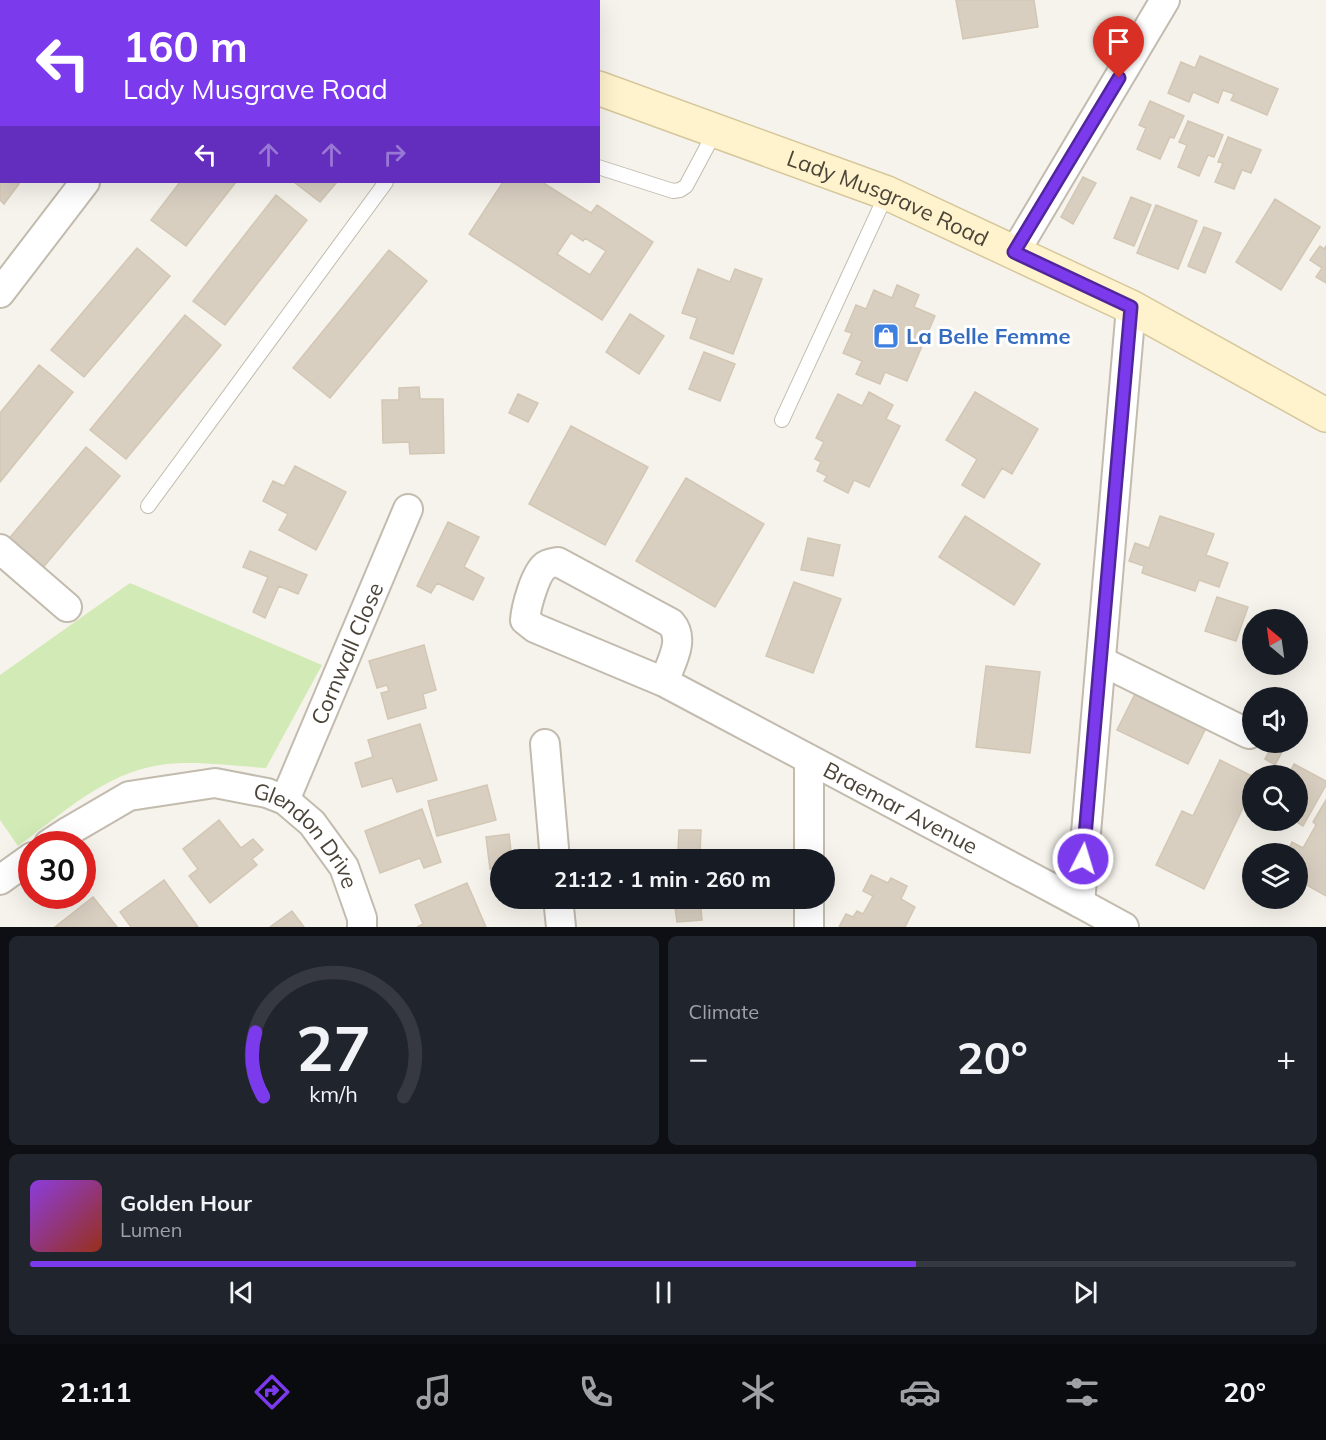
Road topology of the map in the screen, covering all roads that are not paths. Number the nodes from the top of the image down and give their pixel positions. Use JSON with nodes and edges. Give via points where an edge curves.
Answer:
{"nodes":[{"id":1,"x":1165,"y":0,"type":"edge"},
{"id":2,"x":600,"y":89,"type":"edge"},
{"id":3,"x":716,"y":130,"type":"junction"},
{"id":4,"x":600,"y":168,"type":"edge"},
{"id":5,"x":84,"y":183,"type":"edge"},
{"id":6,"x":385,"y":183,"type":"edge"},
{"id":7,"x":887,"y":193,"type":"junction"},
{"id":8,"x":1014,"y":252,"type":"junction"},
{"id":9,"x":0,"y":293,"type":"edge"},
{"id":10,"x":1131,"y":307,"type":"junction"},
{"id":11,"x":1326,"y":415,"type":"edge"},
{"id":12,"x":782,"y":420,"type":"dead end"},
{"id":13,"x":148,"y":506,"type":"dead end"},
{"id":14,"x":408,"y":509,"type":"dead end"},
{"id":15,"x":0,"y":549,"type":"edge"},
{"id":16,"x":67,"y":607,"type":"dead end"},
{"id":17,"x":1101,"y":661,"type":"junction"},
{"id":18,"x":664,"y":682,"type":"junction"},
{"id":19,"x":1242,"y":732,"type":"edge"},
{"id":20,"x":545,"y":744,"type":"dead end"},
{"id":21,"x":809,"y":760,"type":"junction"},
{"id":22,"x":285,"y":800,"type":"junction"},
{"id":23,"x":69,"y":831,"type":"edge"},
{"id":24,"x":554,"y":849,"type":"edge"},
{"id":25,"x":809,"y":849,"type":"edge"},
{"id":26,"x":18,"y":867,"type":"edge"},
{"id":27,"x":0,"y":880,"type":"edge"},
{"id":28,"x":1080,"y":903,"type":"junction"},
{"id":29,"x":559,"y":909,"type":"edge"},
{"id":30,"x":809,"y":909,"type":"edge"},
{"id":31,"x":362,"y":927,"type":"edge"},
{"id":32,"x":561,"y":927,"type":"edge"},
{"id":33,"x":809,"y":927,"type":"edge"},
{"id":34,"x":1124,"y":927,"type":"edge"}],
"edges":[{"from":1,"to":8,"type":"street"},
{"from":2,"to":3,"type":"main road","name":"Lady Musgrave Road"},
{"from":3,"to":4,"type":"lane","via":[[686,186],[680,190]]},
{"from":3,"to":7,"type":"main road","name":"Lady Musgrave Road"},
{"from":5,"to":9,"type":"street"},
{"from":6,"to":13,"type":"lane"},
{"from":7,"to":8,"type":"main road","name":"Lady Musgrave Road"},
{"from":7,"to":12,"type":"lane"},
{"from":8,"to":10,"type":"main road","name":"Lady Musgrave Road"},
{"from":10,"to":11,"type":"main road","name":"Lady Musgrave Road"},
{"from":10,"to":17,"type":"street"},
{"from":14,"to":22,"type":"street","name":"Cornwall Close"},
{"from":15,"to":16,"type":"street"},
{"from":17,"to":19,"type":"street"},
{"from":17,"to":28,"type":"street"},
{"from":18,"to":18,"type":"street","via":[[535,628],[525,620],[539,572],[546,564],[558,562],[671,623],[679,639]]},
{"from":18,"to":21,"type":"street"},
{"from":20,"to":24,"type":"street"},
{"from":21,"to":25,"type":"street","name":"Braemar Avenue"},
{"from":21,"to":28,"type":"street","name":"Braemar Avenue"},
{"from":22,"to":23,"type":"street","name":"Glendon Drive","via":[[214,783],[129,796]]},
{"from":22,"to":31,"type":"street","name":"Glendon Drive","via":[[312,823],[344,867]]},
{"from":26,"to":27,"type":"street"},
{"from":28,"to":34,"type":"street","name":"Braemar Avenue"},
{"from":29,"to":32,"type":"street"},
{"from":30,"to":33,"type":"street"}]}
